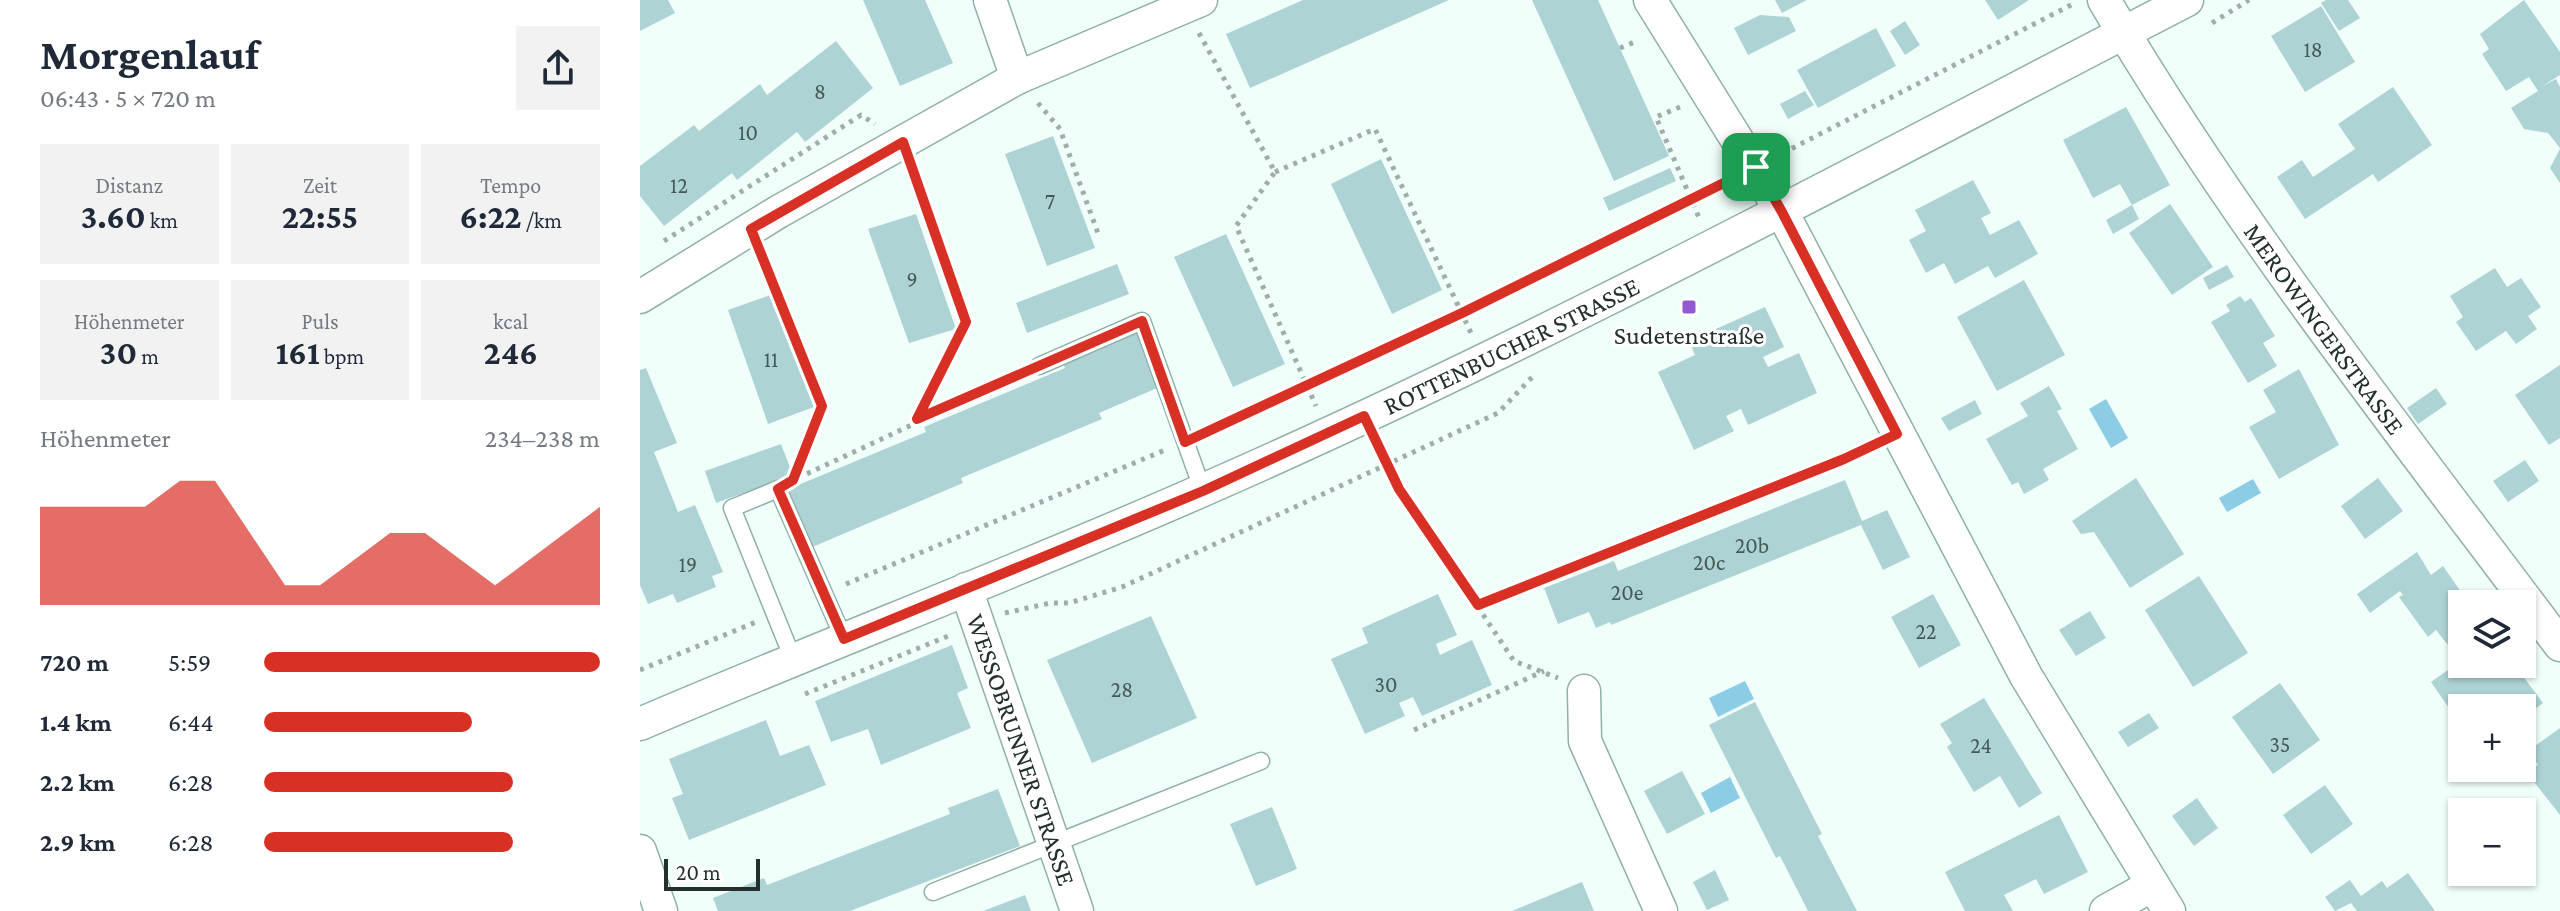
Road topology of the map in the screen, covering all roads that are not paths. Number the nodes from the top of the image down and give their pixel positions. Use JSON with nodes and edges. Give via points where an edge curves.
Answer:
{"nodes":[{"id":1,"x":990,"y":0,"type":"edge"},
{"id":2,"x":1650,"y":0,"type":"edge"},
{"id":3,"x":2187,"y":0,"type":"edge"},
{"id":4,"x":2090,"y":2,"type":"edge"},
{"id":5,"x":1193,"y":4,"type":"edge"},
{"id":6,"x":2124,"y":33,"type":"junction"},
{"id":7,"x":1017,"y":78,"type":"junction"},
{"id":8,"x":1782,"y":212,"type":"junction"},
{"id":9,"x":640,"y":297,"type":"edge"},
{"id":10,"x":1039,"y":366,"type":"road end"},
{"id":11,"x":1203,"y":491,"type":"junction"},
{"id":12,"x":966,"y":589,"type":"junction"},
{"id":13,"x":844,"y":639,"type":"junction"},
{"id":14,"x":2560,"y":645,"type":"edge"},
{"id":15,"x":793,"y":659,"type":"junction"},
{"id":16,"x":1584,"y":691,"type":"road end"},
{"id":17,"x":640,"y":724,"type":"edge"},
{"id":18,"x":1261,"y":761,"type":"dead end"},
{"id":19,"x":1053,"y":844,"type":"junction"},
{"id":20,"x":640,"y":851,"type":"edge"},
{"id":21,"x":933,"y":892,"type":"dead end"},
{"id":22,"x":2160,"y":898,"type":"edge"},
{"id":23,"x":661,"y":911,"type":"edge"},
{"id":24,"x":1077,"y":911,"type":"edge"},
{"id":25,"x":1661,"y":911,"type":"edge"},
{"id":26,"x":2106,"y":911,"type":"edge"}],
"edges":[{"from":1,"to":7,"type":"street"},
{"from":2,"to":8,"type":"street"},
{"from":3,"to":6,"type":"street","name":"ROTTENBUCHER STRASSE"},
{"from":4,"to":6,"type":"street","name":"MEROWINGERSTRASSE"},
{"from":5,"to":7,"type":"street"},
{"from":6,"to":8,"type":"street","name":"ROTTENBUCHER STRASSE"},
{"from":6,"to":14,"type":"street","name":"MEROWINGERSTRASSE","via":[[2305,306]]},
{"from":7,"to":9,"type":"street"},
{"from":8,"to":11,"type":"street","name":"ROTTENBUCHER STRASSE"},
{"from":8,"to":22,"type":"street","via":[[2026,676]]},
{"from":10,"to":11,"type":"lane","via":[[1142,321]]},
{"from":11,"to":12,"type":"street","name":"ROTTENBUCHER STRASSE"},
{"from":12,"to":13,"type":"street","name":"ROTTENBUCHER STRASSE"},
{"from":12,"to":19,"type":"street","name":"WESSOBRUNNER STRASSE"},
{"from":13,"to":15,"type":"street","name":"ROTTENBUCHER STRASSE"},
{"from":13,"to":15,"type":"lane","via":[[778,489],[732,508]]},
{"from":15,"to":17,"type":"street","name":"ROTTENBUCHER STRASSE"},
{"from":16,"to":25,"type":"street","via":[[1585,741]]},
{"from":18,"to":19,"type":"lane"},
{"from":19,"to":21,"type":"lane"},
{"from":19,"to":24,"type":"street","name":"WESSOBRUNNER STRASSE"},
{"from":20,"to":23,"type":"street"},
{"from":22,"to":26,"type":"street"}]}
